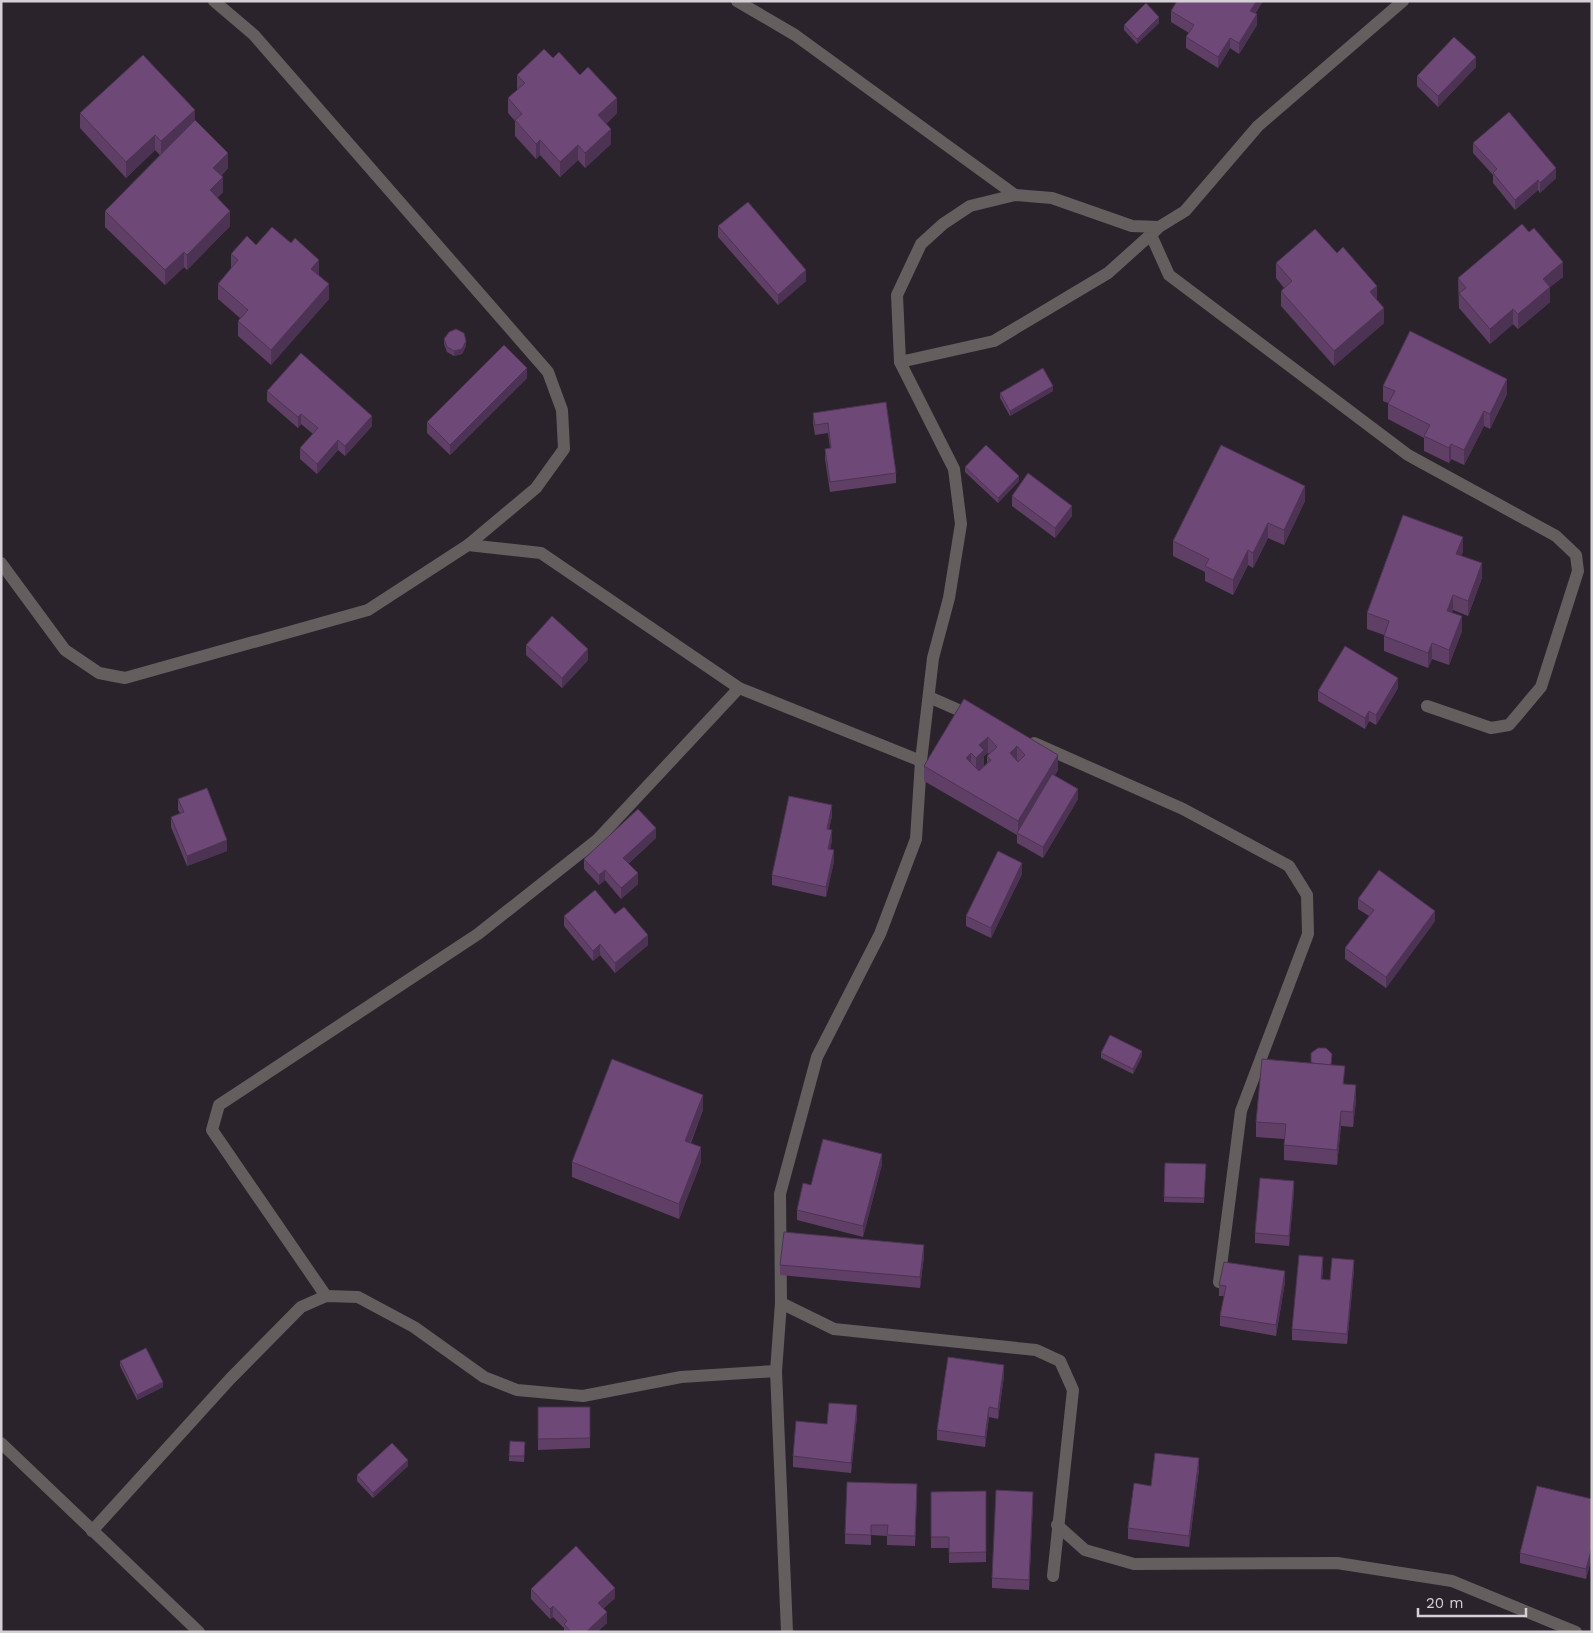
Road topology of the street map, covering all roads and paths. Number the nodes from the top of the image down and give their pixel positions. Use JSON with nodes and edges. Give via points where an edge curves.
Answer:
{"nodes":[{"id":1,"x":214,"y":1,"type":"edge"},
{"id":2,"x":737,"y":1,"type":"edge"},
{"id":3,"x":1403,"y":1,"type":"edge"},
{"id":4,"x":1015,"y":195,"type":"junction"},
{"id":5,"x":1155,"y":231,"type":"junction"},
{"id":6,"x":900,"y":362,"type":"junction"},
{"id":7,"x":468,"y":545,"type":"junction"},
{"id":8,"x":1,"y":563,"type":"edge"},
{"id":9,"x":739,"y":688,"type":"junction"},
{"id":10,"x":929,"y":696,"type":"junction"},
{"id":11,"x":1427,"y":706,"type":"dead end"},
{"id":12,"x":983,"y":721,"type":"edge"},
{"id":13,"x":1020,"y":737,"type":"edge"},
{"id":14,"x":921,"y":761,"type":"junction"},
{"id":15,"x":1218,"y":1282,"type":"edge"},
{"id":16,"x":326,"y":1296,"type":"junction"},
{"id":17,"x":781,"y":1303,"type":"junction"},
{"id":18,"x":776,"y":1371,"type":"junction"},
{"id":19,"x":1,"y":1443,"type":"edge"},
{"id":20,"x":1057,"y":1525,"type":"junction"},
{"id":21,"x":92,"y":1531,"type":"junction"},
{"id":22,"x":1053,"y":1576,"type":"dead end"},
{"id":23,"x":199,"y":1632,"type":"edge"},
{"id":24,"x":787,"y":1632,"type":"edge"},
{"id":25,"x":1576,"y":1632,"type":"edge"}],
"edges":[{"from":1,"to":7,"type":"street","via":[[254,35],[548,372],[562,410],[564,449],[536,488]]},
{"from":2,"to":4,"type":"street","via":[[795,36]]},
{"from":3,"to":5,"type":"street","via":[[1258,126],[1185,211]]},
{"from":4,"to":5,"type":"street","via":[[1052,198]]},
{"from":4,"to":6,"type":"street","via":[[970,206],[921,244],[897,295]]},
{"from":5,"to":6,"type":"street","via":[[1108,273],[994,341]]},
{"from":5,"to":11,"type":"street","via":[[1170,275],[1408,455],[1556,536],[1576,555],[1578,571],[1541,687],[1509,725],[1492,728]]},
{"from":6,"to":10,"type":"street","via":[[954,469],[961,524],[949,598],[933,658]]},
{"from":7,"to":8,"type":"street","via":[[368,610],[125,678],[99,673],[65,650]]},
{"from":7,"to":9,"type":"street","via":[[542,554]]},
{"from":9,"to":14,"type":"street"},
{"from":9,"to":16,"type":"street","via":[[597,840],[478,934],[219,1105],[212,1130]]},
{"from":10,"to":12,"type":"street"},
{"from":10,"to":14,"type":"street"},
{"from":13,"to":15,"type":"street","via":[[1183,809],[1289,866],[1306,895],[1308,934],[1241,1111]]},
{"from":14,"to":17,"type":"street","via":[[916,838],[880,934],[817,1057],[780,1194]]},
{"from":16,"to":18,"type":"street","via":[[358,1296],[414,1327],[484,1377],[517,1390],[583,1396],[681,1377]]},
{"from":16,"to":21,"type":"street","via":[[301,1307],[236,1372]]},
{"from":17,"to":18,"type":"street"},
{"from":17,"to":20,"type":"street","via":[[834,1329],[1036,1350],[1060,1361],[1073,1390]]},
{"from":18,"to":24,"type":"street"},
{"from":19,"to":21,"type":"street"},
{"from":20,"to":22,"type":"street"},
{"from":20,"to":25,"type":"street","via":[[1085,1550],[1134,1564],[1337,1563],[1452,1581]]},
{"from":21,"to":23,"type":"street"}]}
